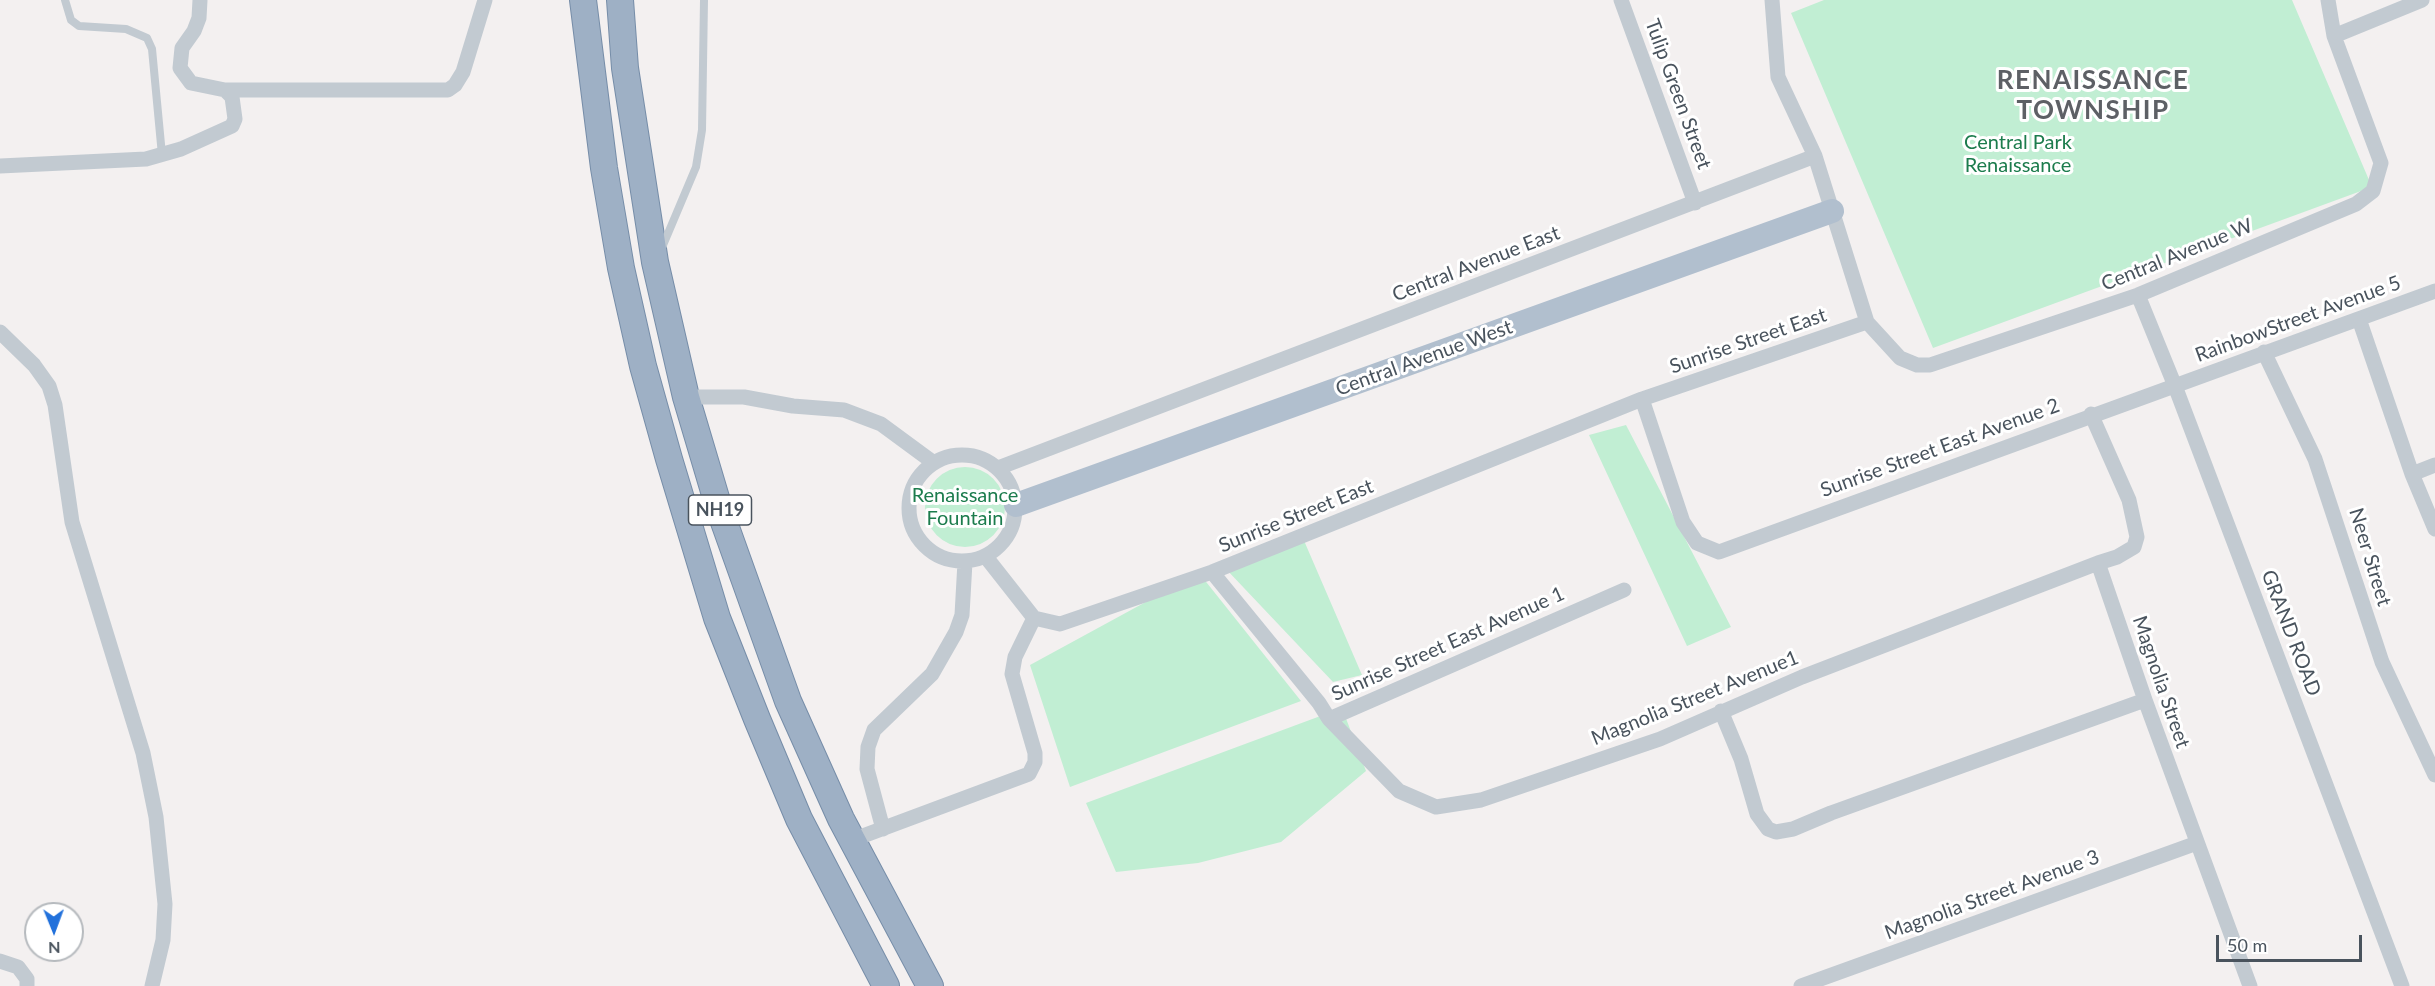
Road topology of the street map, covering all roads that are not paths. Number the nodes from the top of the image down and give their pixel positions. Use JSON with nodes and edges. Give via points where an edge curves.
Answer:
{"nodes":[{"id":1,"x":65,"y":0,"type":"edge"},
{"id":2,"x":201,"y":0,"type":"edge"},
{"id":3,"x":485,"y":0,"type":"edge"},
{"id":4,"x":583,"y":0,"type":"edge"},
{"id":5,"x":620,"y":0,"type":"edge"},
{"id":6,"x":704,"y":0,"type":"edge"},
{"id":7,"x":1621,"y":0,"type":"edge"},
{"id":8,"x":1772,"y":0,"type":"edge"},
{"id":9,"x":2328,"y":0,"type":"edge"},
{"id":10,"x":2422,"y":0,"type":"edge"},
{"id":11,"x":2334,"y":36,"type":"junction"},
{"id":12,"x":225,"y":90,"type":"junction"},
{"id":13,"x":162,"y":156,"type":"junction"},
{"id":14,"x":1815,"y":156,"type":"junction"},
{"id":15,"x":0,"y":166,"type":"edge"},
{"id":16,"x":1695,"y":203,"type":"junction"},
{"id":17,"x":1833,"y":211,"type":"junction"},
{"id":18,"x":655,"y":262,"type":"junction"},
{"id":19,"x":2435,"y":291,"type":"edge"},
{"id":20,"x":2138,"y":295,"type":"junction"},
{"id":21,"x":2359,"y":319,"type":"junction"},
{"id":22,"x":1867,"y":322,"type":"junction"},
{"id":23,"x":0,"y":332,"type":"edge"},
{"id":24,"x":2264,"y":352,"type":"junction"},
{"id":25,"x":2175,"y":386,"type":"junction"},
{"id":26,"x":686,"y":397,"type":"junction"},
{"id":27,"x":1642,"y":399,"type":"junction"},
{"id":28,"x":2091,"y":414,"type":"junction"},
{"id":29,"x":934,"y":463,"type":"junction"},
{"id":30,"x":2435,"y":465,"type":"edge"},
{"id":31,"x":998,"y":468,"type":"junction"},
{"id":32,"x":2412,"y":474,"type":"junction"},
{"id":33,"x":1016,"y":505,"type":"junction"},
{"id":34,"x":2435,"y":529,"type":"edge"},
{"id":35,"x":986,"y":557,"type":"junction"},
{"id":36,"x":965,"y":562,"type":"junction"},
{"id":37,"x":2098,"y":563,"type":"junction"},
{"id":38,"x":1212,"y":572,"type":"junction"},
{"id":39,"x":1624,"y":590,"type":"dead end"},
{"id":40,"x":1034,"y":618,"type":"junction"},
{"id":41,"x":2145,"y":700,"type":"junction"},
{"id":42,"x":1721,"y":711,"type":"junction"},
{"id":43,"x":1329,"y":719,"type":"junction"},
{"id":44,"x":2435,"y":775,"type":"edge"},
{"id":45,"x":883,"y":829,"type":"junction"},
{"id":46,"x":852,"y":840,"type":"junction"},
{"id":47,"x":2197,"y":843,"type":"junction"},
{"id":48,"x":0,"y":961,"type":"edge"},
{"id":49,"x":27,"y":986,"type":"edge"},
{"id":50,"x":152,"y":986,"type":"edge"},
{"id":51,"x":886,"y":986,"type":"edge"},
{"id":52,"x":930,"y":986,"type":"edge"},
{"id":53,"x":1801,"y":986,"type":"edge"},
{"id":54,"x":2250,"y":986,"type":"edge"},
{"id":55,"x":2402,"y":986,"type":"edge"}],
"edges":[{"from":1,"to":13,"type":"lane","via":[[71,20],[79,26],[126,29],[147,38],[152,49]]},
{"from":2,"to":12,"type":"street","via":[[194,32],[178,59],[180,68],[191,82]]},
{"from":3,"to":12,"type":"street","via":[[463,72],[448,90]]},
{"from":4,"to":51,"type":"highway","number":"NH19","via":[[621,268],[651,399],[717,618],[799,819]]},
{"from":5,"to":18,"type":"highway","number":"NH19","via":[[628,91]]},
{"from":6,"to":18,"type":"lane","via":[[702,130],[696,167]]},
{"from":7,"to":16,"type":"street","name":"Tulip Green Street"},
{"from":8,"to":14,"type":"street","via":[[1778,78]]},
{"from":9,"to":11,"type":"street","name":"Central Avenue W"},
{"from":10,"to":11,"type":"street"},
{"from":11,"to":20,"type":"street","name":"Central Avenue W","via":[[2379,155],[2379,177],[2373,191],[2356,204]]},
{"from":12,"to":13,"type":"street","via":[[234,103],[232,126]]},
{"from":13,"to":15,"type":"street"},
{"from":14,"to":16,"type":"street","name":"Central Avenue East"},
{"from":14,"to":17,"type":"street","name":"Central Avenue W"},
{"from":16,"to":31,"type":"street","name":"Central Avenue East"},
{"from":17,"to":22,"type":"street","name":"Central Avenue W"},
{"from":17,"to":33,"type":"main road","name":"Central Avenue West"},
{"from":18,"to":26,"type":"highway","number":"NH19"},
{"from":19,"to":21,"type":"street","name":"RainbowStreet Avenue 5"},
{"from":20,"to":22,"type":"street","name":"Central Avenue W","via":[[1930,365],[1899,358]]},
{"from":20,"to":25,"type":"street","name":"GRAND ROAD"},
{"from":21,"to":24,"type":"street","name":"RainbowStreet Avenue 5"},
{"from":21,"to":32,"type":"street"},
{"from":22,"to":27,"type":"street","name":"Sunrise Street East"},
{"from":23,"to":50,"type":"street","via":[[34,365],[49,386],[72,522],[143,753],[156,817],[165,904],[163,940]]},
{"from":24,"to":25,"type":"street","name":"RainbowStreet Avenue 5"},
{"from":24,"to":44,"type":"street","name":"Neer Street","via":[[2315,459],[2382,662]]},
{"from":25,"to":28,"type":"street","name":"Sunrise Street East Avenue 2"},
{"from":25,"to":55,"type":"street","name":"GRAND ROAD"},
{"from":26,"to":29,"type":"street","via":[[744,397],[844,410],[881,424]]},
{"from":26,"to":46,"type":"highway","number":"NH19","via":[[719,508],[788,701]]},
{"from":27,"to":28,"type":"street","name":"Sunrise Street East Avenue 2","via":[[1683,522],[1697,543],[1719,552]]},
{"from":27,"to":38,"type":"street","name":"Sunrise Street East"},
{"from":28,"to":37,"type":"street","via":[[2129,500],[2137,537],[2133,547]]},
{"from":29,"to":31,"type":"street","via":[[959,454],[980,457]]},
{"from":29,"to":36,"type":"street","via":[[921,472],[911,490],[908,511],[913,532],[926,548],[944,559]]},
{"from":30,"to":32,"type":"street"},
{"from":31,"to":33,"type":"street","via":[[1011,485]]},
{"from":32,"to":34,"type":"street"},
{"from":33,"to":35,"type":"street","via":[[1013,526],[1002,544]]},
{"from":35,"to":36,"type":"street"},
{"from":35,"to":40,"type":"street"},
{"from":36,"to":45,"type":"street","via":[[962,615],[956,632],[932,674],[874,730],[868,747],[867,770]]},
{"from":37,"to":41,"type":"street","name":"Magnolia Street"},
{"from":37,"to":42,"type":"street","name":"Magnolia Street Avenue1"},
{"from":38,"to":40,"type":"street","name":"Sunrise Street East","via":[[1060,624]]},
{"from":38,"to":43,"type":"street","name":"Sunrise Street East Avenue 1"},
{"from":39,"to":43,"type":"street","name":"Sunrise Street East Avenue 1"},
{"from":40,"to":45,"type":"street","via":[[1015,657],[1012,674],[1035,753],[1031,771]]},
{"from":41,"to":42,"type":"street","via":[[1776,832],[1768,829],[1757,814],[1741,759]]},
{"from":41,"to":47,"type":"street","name":"Magnolia Street"},
{"from":42,"to":43,"type":"street","name":"Magnolia Street Avenue1","via":[[1660,738],[1481,800],[1436,807],[1398,791]]},
{"from":45,"to":46,"type":"street"},
{"from":46,"to":52,"type":"highway","number":"NH19"},
{"from":47,"to":53,"type":"street","name":"Magnolia Street Avenue 3"},
{"from":47,"to":54,"type":"street","name":"Magnolia Street"},
{"from":48,"to":49,"type":"street","via":[[18,968],[27,979]]}]}
